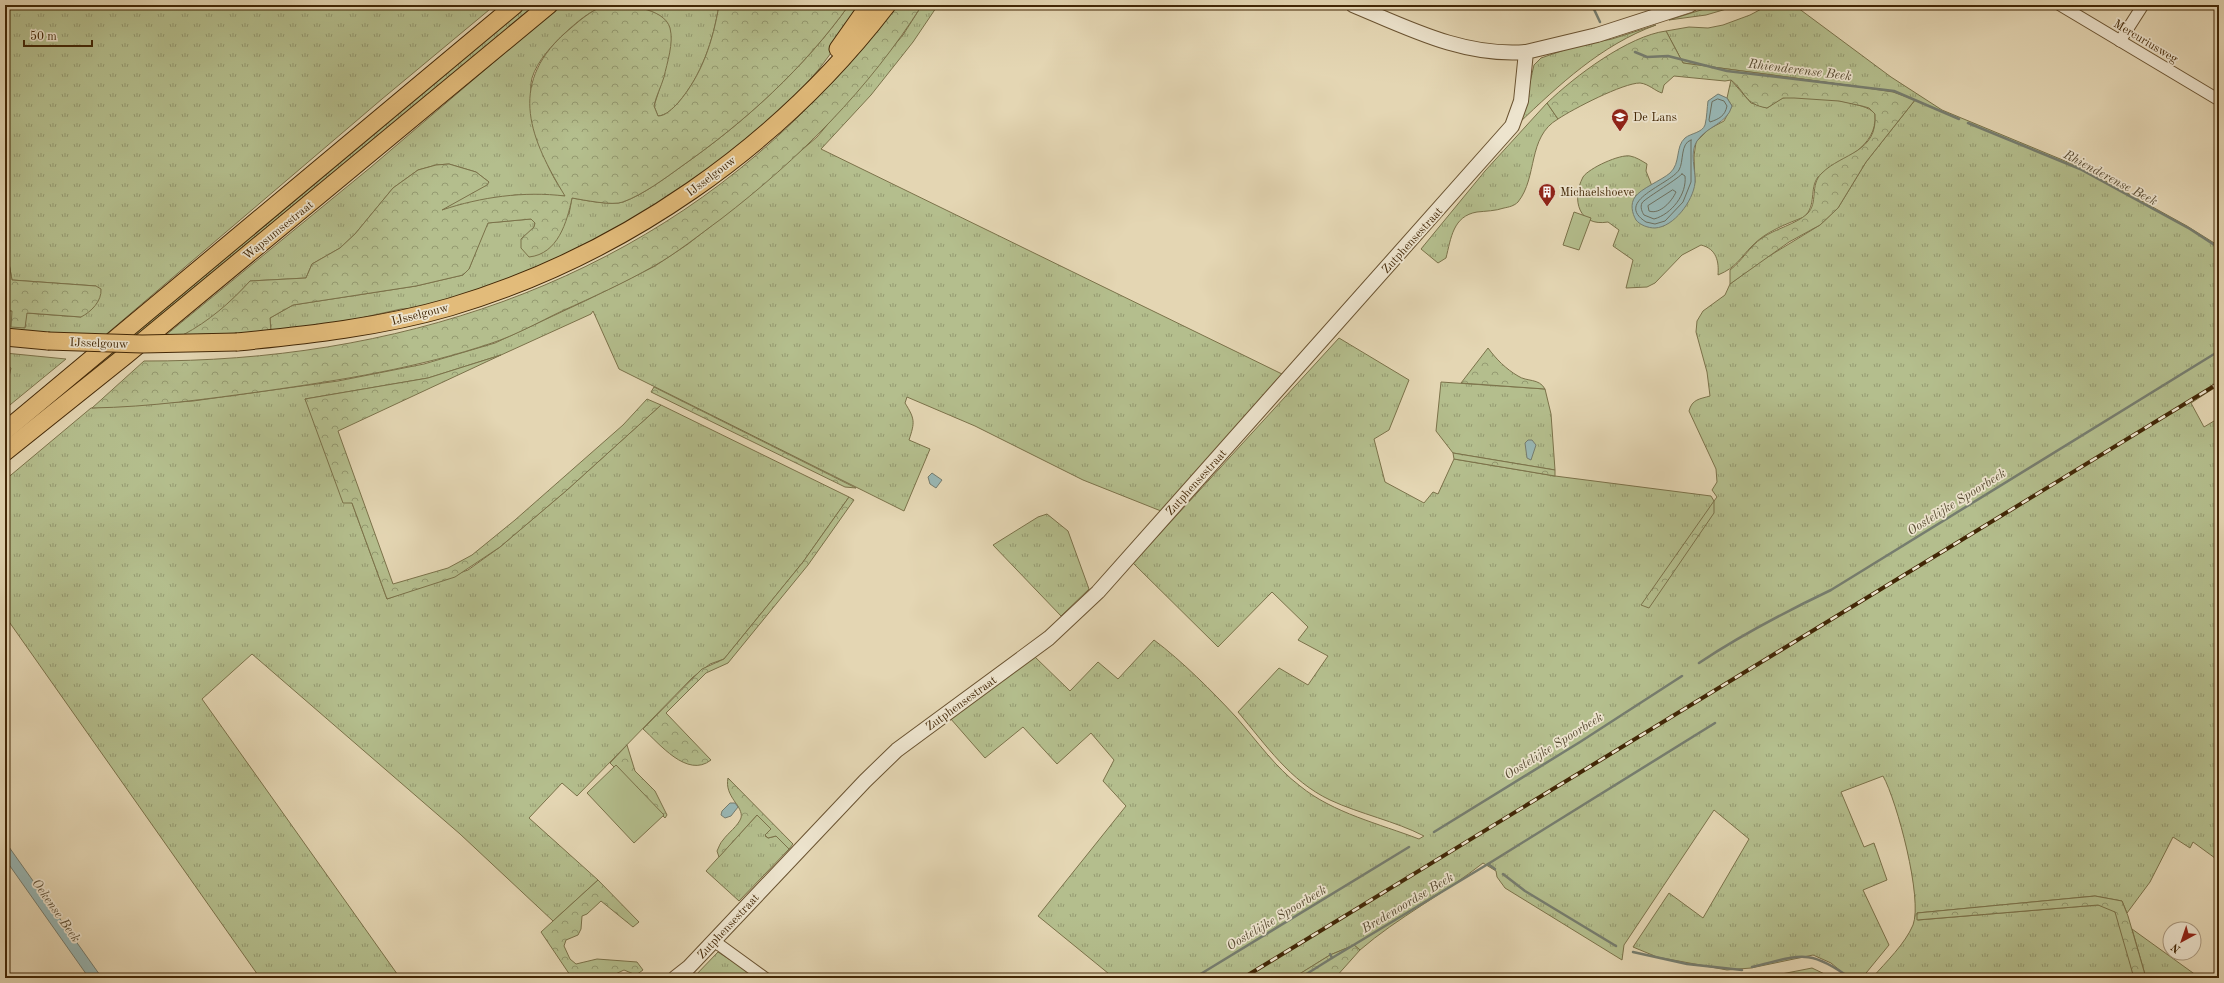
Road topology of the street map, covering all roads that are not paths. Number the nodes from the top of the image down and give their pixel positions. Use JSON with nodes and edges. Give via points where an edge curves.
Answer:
{"nodes":[{"id":1,"x":515,"y":5,"type":"edge"},
{"id":2,"x":549,"y":5,"type":"edge"},
{"id":3,"x":869,"y":5,"type":"edge"},
{"id":4,"x":887,"y":5,"type":"edge"},
{"id":5,"x":1353,"y":5,"type":"edge"},
{"id":6,"x":1690,"y":5,"type":"edge"},
{"id":7,"x":2060,"y":5,"type":"edge"},
{"id":8,"x":2143,"y":5,"type":"edge"},
{"id":9,"x":2120,"y":41,"type":"junction"},
{"id":10,"x":1526,"y":52,"type":"junction"},
{"id":11,"x":2219,"y":100,"type":"edge"},
{"id":12,"x":783,"y":116,"type":"junction"},
{"id":13,"x":5,"y":337,"type":"edge"},
{"id":14,"x":5,"y":430,"type":"edge"},
{"id":15,"x":5,"y":452,"type":"edge"},
{"id":16,"x":714,"y":941,"type":"junction"},
{"id":17,"x":675,"y":978,"type":"edge"},
{"id":18,"x":765,"y":978,"type":"edge"}],
"edges":[{"from":1,"to":14,"type":"main road","name":"Wapsumsestraat"},
{"from":2,"to":15,"type":"main road","name":"Wapsumsestraat","via":[[125,356]]},
{"from":3,"to":12,"type":"main road","name":"IJsselgouw","via":[[835,53]]},
{"from":4,"to":12,"type":"main road","name":"IJsselgouw","via":[[843,58]]},
{"from":5,"to":10,"type":"street","via":[[1439,42],[1502,54]]},
{"from":6,"to":10,"type":"street","via":[[1597,34]]},
{"from":7,"to":9,"type":"street","name":"Mercuriusweg"},
{"from":8,"to":9,"type":"street"},
{"from":9,"to":11,"type":"street","name":"Mercuriusweg"},
{"from":10,"to":16,"type":"street","name":"Zutphensestraat","via":[[1521,101],[1512,126],[1098,592],[1050,638],[897,750]]},
{"from":12,"to":13,"type":"main road","name":"IJsselgouw","bridge":true,"via":[[713,176],[662,211],[590,252],[507,288],[450,307],[393,321],[292,337],[237,342],[142,344]]},
{"from":16,"to":17,"type":"street","name":"Zutphensestraat"},
{"from":16,"to":18,"type":"street"}]}
